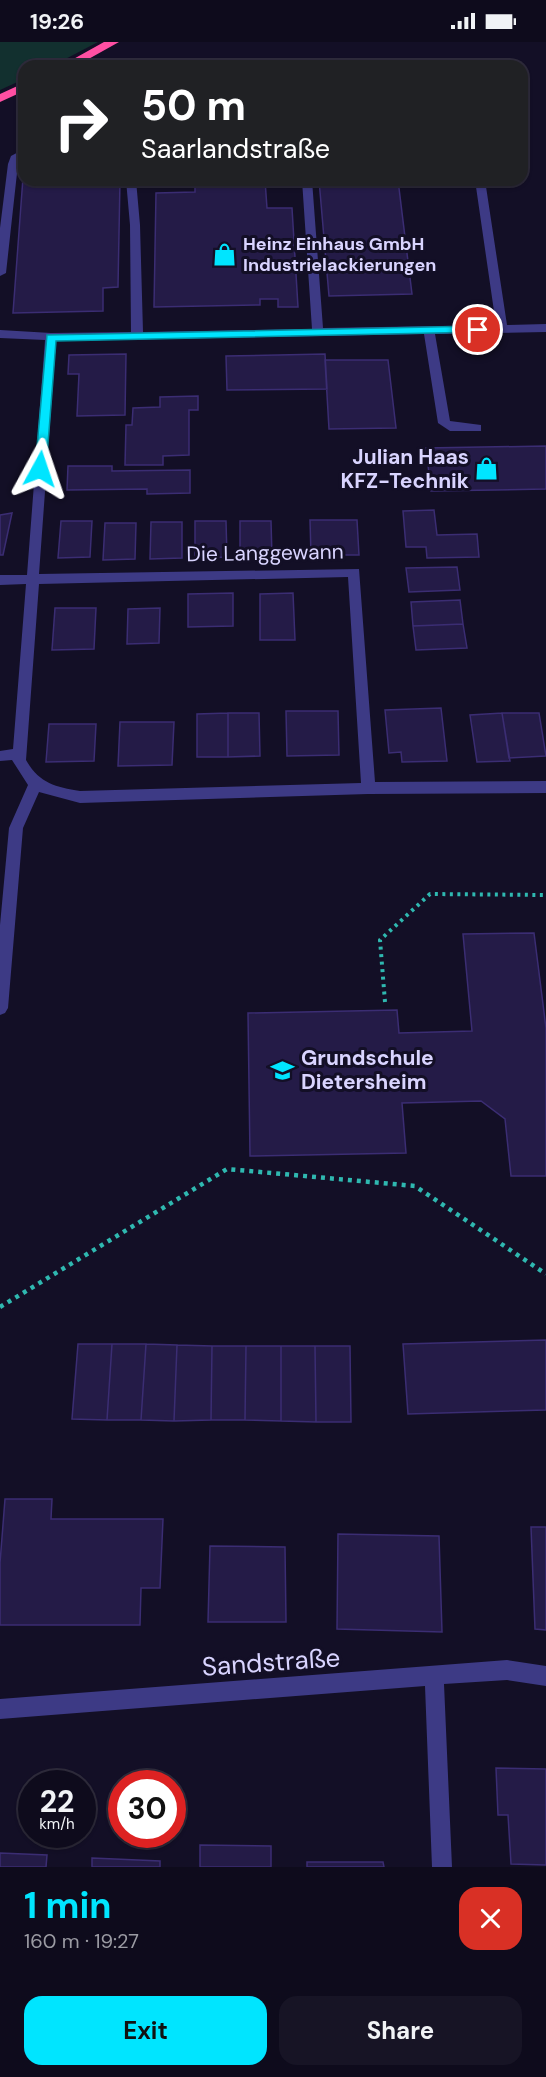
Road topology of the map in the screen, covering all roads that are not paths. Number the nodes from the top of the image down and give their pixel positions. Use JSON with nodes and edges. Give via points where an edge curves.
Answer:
{"nodes":[{"id":1,"x":113,"y":42,"type":"edge"},
{"id":2,"x":78,"y":60,"type":"edge"},
{"id":3,"x":18,"y":90,"type":"edge"},
{"id":4,"x":0,"y":98,"type":"edge"},
{"id":5,"x":18,"y":156,"type":"edge"},
{"id":6,"x":131,"y":186,"type":"edge"},
{"id":7,"x":307,"y":186,"type":"edge"},
{"id":8,"x":481,"y":186,"type":"edge"},
{"id":9,"x":0,"y":273,"type":"edge"},
{"id":10,"x":546,"y":328,"type":"edge"},
{"id":11,"x":502,"y":329,"type":"junction"},
{"id":12,"x":429,"y":331,"type":"junction"},
{"id":13,"x":318,"y":332,"type":"junction"},
{"id":14,"x":0,"y":334,"type":"edge"},
{"id":15,"x":137,"y":336,"type":"junction"},
{"id":16,"x":51,"y":337,"type":"junction"},
{"id":17,"x":477,"y":428,"type":"dead end"},
{"id":18,"x":32,"y":578,"type":"junction"},
{"id":19,"x":0,"y":579,"type":"edge"},
{"id":20,"x":19,"y":754,"type":"junction"},
{"id":21,"x":0,"y":756,"type":"edge"},
{"id":22,"x":36,"y":783,"type":"junction"},
{"id":23,"x":546,"y":787,"type":"edge"},
{"id":24,"x":369,"y":788,"type":"junction"},
{"id":25,"x":3,"y":941,"type":"edge"},
{"id":26,"x":0,"y":1008,"type":"edge"},
{"id":27,"x":546,"y":1676,"type":"edge"},
{"id":28,"x":434,"y":1677,"type":"junction"},
{"id":29,"x":0,"y":1709,"type":"edge"},
{"id":30,"x":442,"y":1867,"type":"edge"}],
"edges":[{"from":1,"to":2,"type":"highway"},
{"from":3,"to":4,"type":"highway"},
{"from":5,"to":9,"type":"street","via":[[13,164]]},
{"from":6,"to":15,"type":"street"},
{"from":7,"to":13,"type":"street"},
{"from":8,"to":11,"type":"street"},
{"from":10,"to":11,"type":"street"},
{"from":11,"to":12,"type":"street"},
{"from":12,"to":13,"type":"street"},
{"from":12,"to":17,"type":"street","via":[[444,423],[450,427]]},
{"from":13,"to":15,"type":"street"},
{"from":14,"to":16,"type":"street"},
{"from":15,"to":16,"type":"street"},
{"from":16,"to":18,"type":"street"},
{"from":18,"to":19,"type":"street","name":"Die Langgewann"},
{"from":18,"to":20,"type":"street"},
{"from":18,"to":24,"type":"street","name":"Die Langgewann","via":[[354,572]]},
{"from":20,"to":21,"type":"street"},
{"from":20,"to":22,"type":"street","via":[[28,778]]},
{"from":22,"to":24,"type":"street","via":[[45,790],[80,797]]},
{"from":22,"to":25,"type":"street","via":[[16,828]]},
{"from":23,"to":24,"type":"street"},
{"from":25,"to":26,"type":"street"},
{"from":27,"to":28,"type":"street","name":"Sandstraße","via":[[507,1670]]},
{"from":28,"to":29,"type":"street","name":"Sandstraße"},
{"from":28,"to":30,"type":"street"}]}
